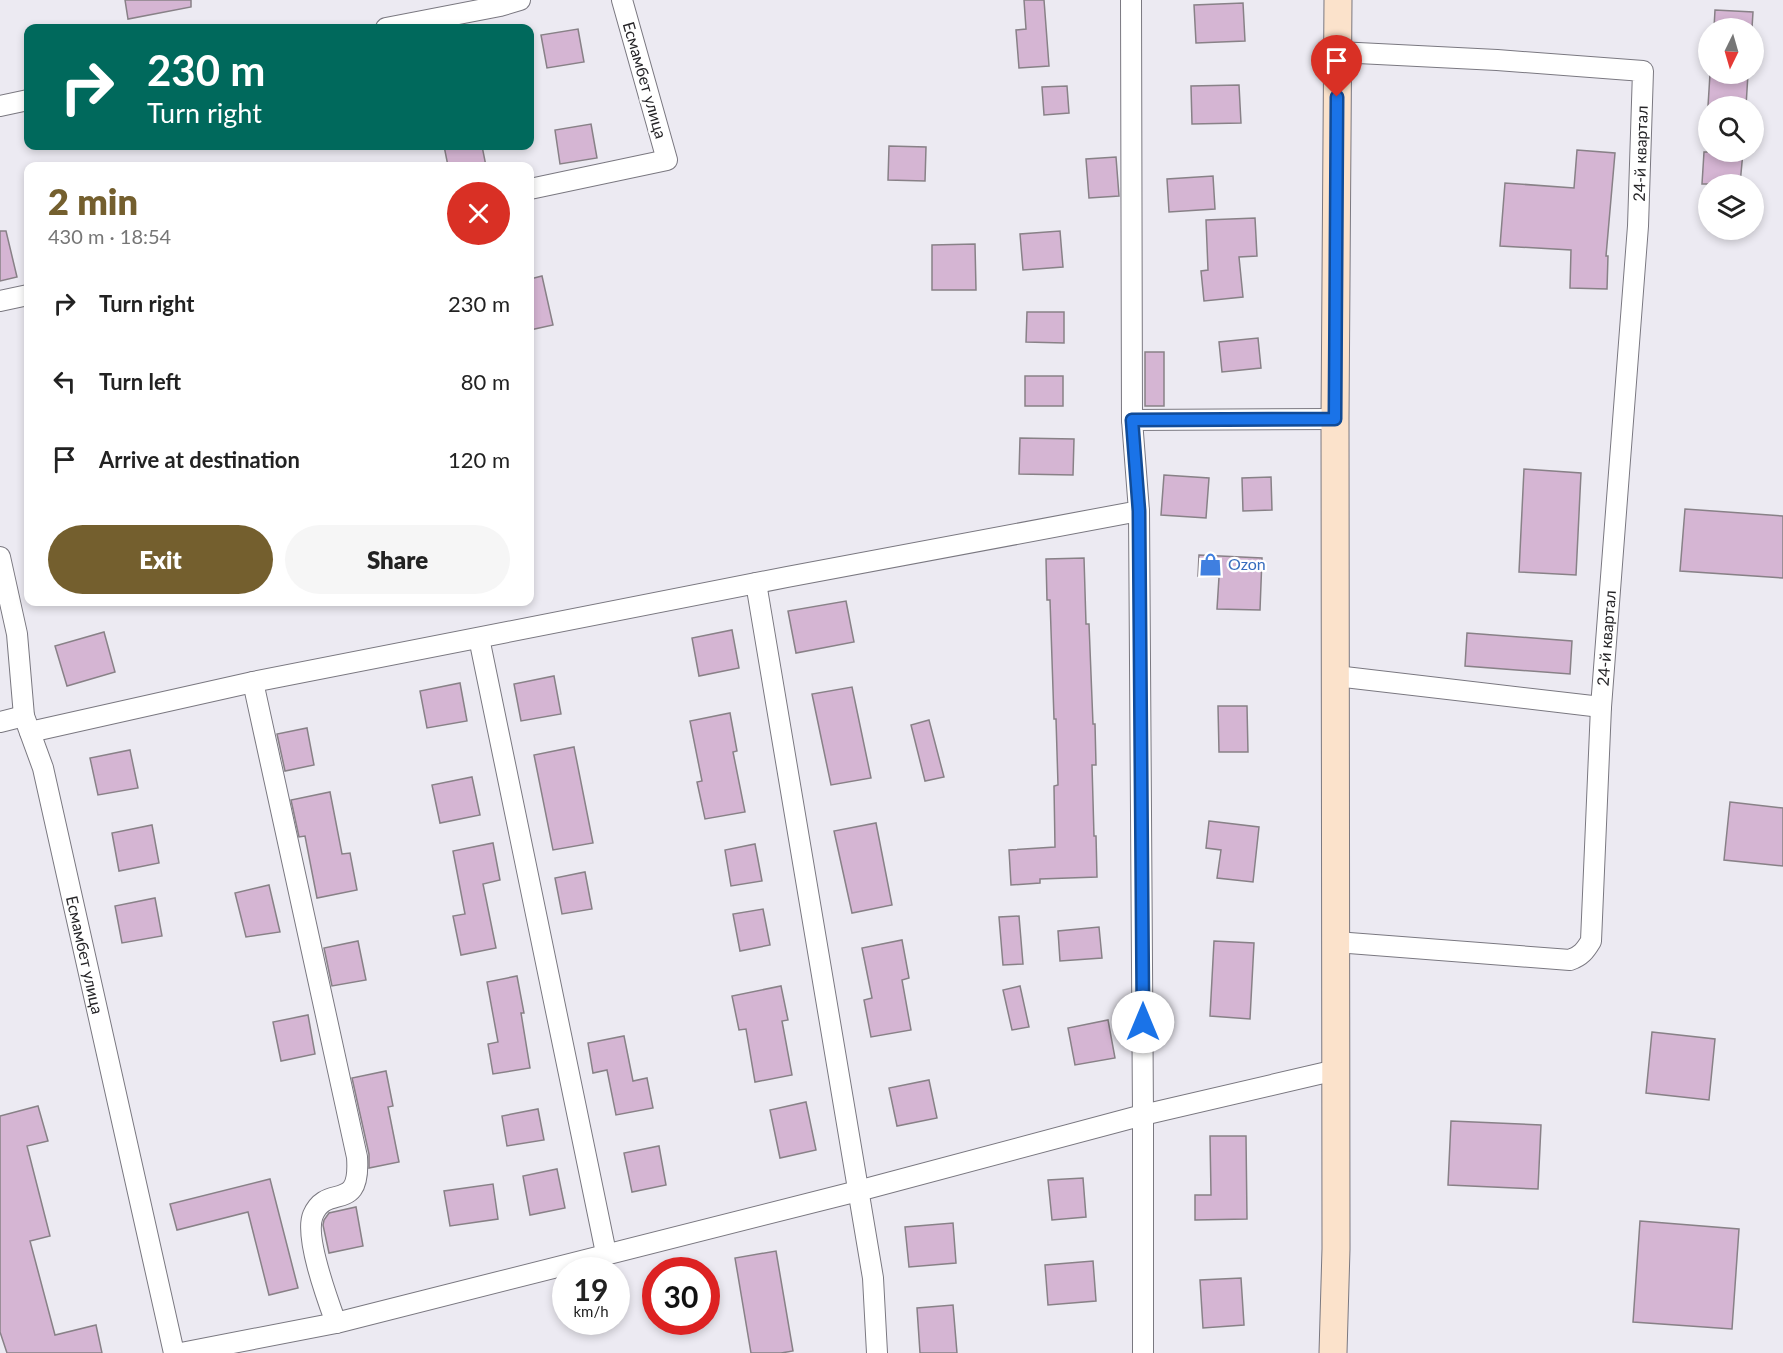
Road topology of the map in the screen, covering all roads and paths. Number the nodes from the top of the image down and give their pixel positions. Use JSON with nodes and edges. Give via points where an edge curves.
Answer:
{"nodes":[{"id":1,"x":520,"y":0,"type":"edge"},
{"id":2,"x":622,"y":0,"type":"edge"},
{"id":3,"x":1131,"y":0,"type":"edge"},
{"id":4,"x":1338,"y":0,"type":"edge"},
{"id":5,"x":407,"y":24,"type":"edge"},
{"id":6,"x":1338,"y":52,"type":"junction"},
{"id":7,"x":24,"y":101,"type":"edge"},
{"id":8,"x":0,"y":106,"type":"edge"},
{"id":9,"x":534,"y":188,"type":"edge"},
{"id":10,"x":24,"y":296,"type":"edge"},
{"id":11,"x":0,"y":301,"type":"edge"},
{"id":12,"x":1335,"y":419,"type":"junction"},
{"id":13,"x":1132,"y":420,"type":"junction"},
{"id":14,"x":1139,"y":511,"type":"junction"},
{"id":15,"x":0,"y":557,"type":"edge"},
{"id":16,"x":756,"y":583,"type":"junction"},
{"id":17,"x":479,"y":638,"type":"junction"},
{"id":18,"x":1335,"y":676,"type":"junction"},
{"id":19,"x":253,"y":682,"type":"junction"},
{"id":20,"x":1601,"y":707,"type":"junction"},
{"id":21,"x":0,"y":722,"type":"edge"},
{"id":22,"x":27,"y":724,"type":"junction"},
{"id":23,"x":1336,"y":942,"type":"junction"},
{"id":24,"x":1336,"y":1070,"type":"junction"},
{"id":25,"x":1143,"y":1115,"type":"junction"},
{"id":26,"x":858,"y":1191,"type":"junction"},
{"id":27,"x":606,"y":1253,"type":"junction"},
{"id":28,"x":336,"y":1323,"type":"junction"},
{"id":29,"x":174,"y":1353,"type":"edge"},
{"id":30,"x":181,"y":1353,"type":"edge"},
{"id":31,"x":877,"y":1353,"type":"edge"},
{"id":32,"x":1143,"y":1353,"type":"edge"},
{"id":33,"x":1333,"y":1353,"type":"edge"}],
"edges":[{"from":1,"to":5,"type":"street"},
{"from":2,"to":9,"type":"street","name":"Есмамбет улица","via":[[667,160]]},
{"from":3,"to":13,"type":"street"},
{"from":4,"to":6,"type":"street"},
{"from":6,"to":12,"type":"street"},
{"from":6,"to":20,"type":"street","name":"24-й квартал","via":[[1643,71],[1638,226]]},
{"from":7,"to":8,"type":"street"},
{"from":10,"to":11,"type":"street"},
{"from":12,"to":13,"type":"street"},
{"from":12,"to":18,"type":"street"},
{"from":13,"to":14,"type":"street"},
{"from":14,"to":16,"type":"street"},
{"from":14,"to":25,"type":"street"},
{"from":15,"to":22,"type":"street","name":"Есмамбет улица","via":[[17,634]]},
{"from":16,"to":17,"type":"street"},
{"from":16,"to":26,"type":"street"},
{"from":17,"to":19,"type":"street"},
{"from":17,"to":27,"type":"street"},
{"from":18,"to":20,"type":"street"},
{"from":18,"to":23,"type":"street"},
{"from":19,"to":22,"type":"street"},
{"from":19,"to":28,"type":"street","via":[[357,1156],[355,1186],[320,1203],[312,1217],[312,1241],[320,1278]]},
{"from":20,"to":23,"type":"street","name":"24-й квартал","via":[[1591,941],[1585,952],[1570,960]]},
{"from":21,"to":22,"type":"street"},
{"from":22,"to":29,"type":"street","name":"Есмамбет улица","via":[[43,768]]},
{"from":23,"to":24,"type":"street"},
{"from":24,"to":25,"type":"street"},
{"from":24,"to":33,"type":"street"},
{"from":25,"to":26,"type":"street"},
{"from":25,"to":32,"type":"street"},
{"from":26,"to":27,"type":"street"},
{"from":26,"to":31,"type":"street","via":[[873,1278]]},
{"from":27,"to":28,"type":"street"},
{"from":28,"to":30,"type":"street"}]}
